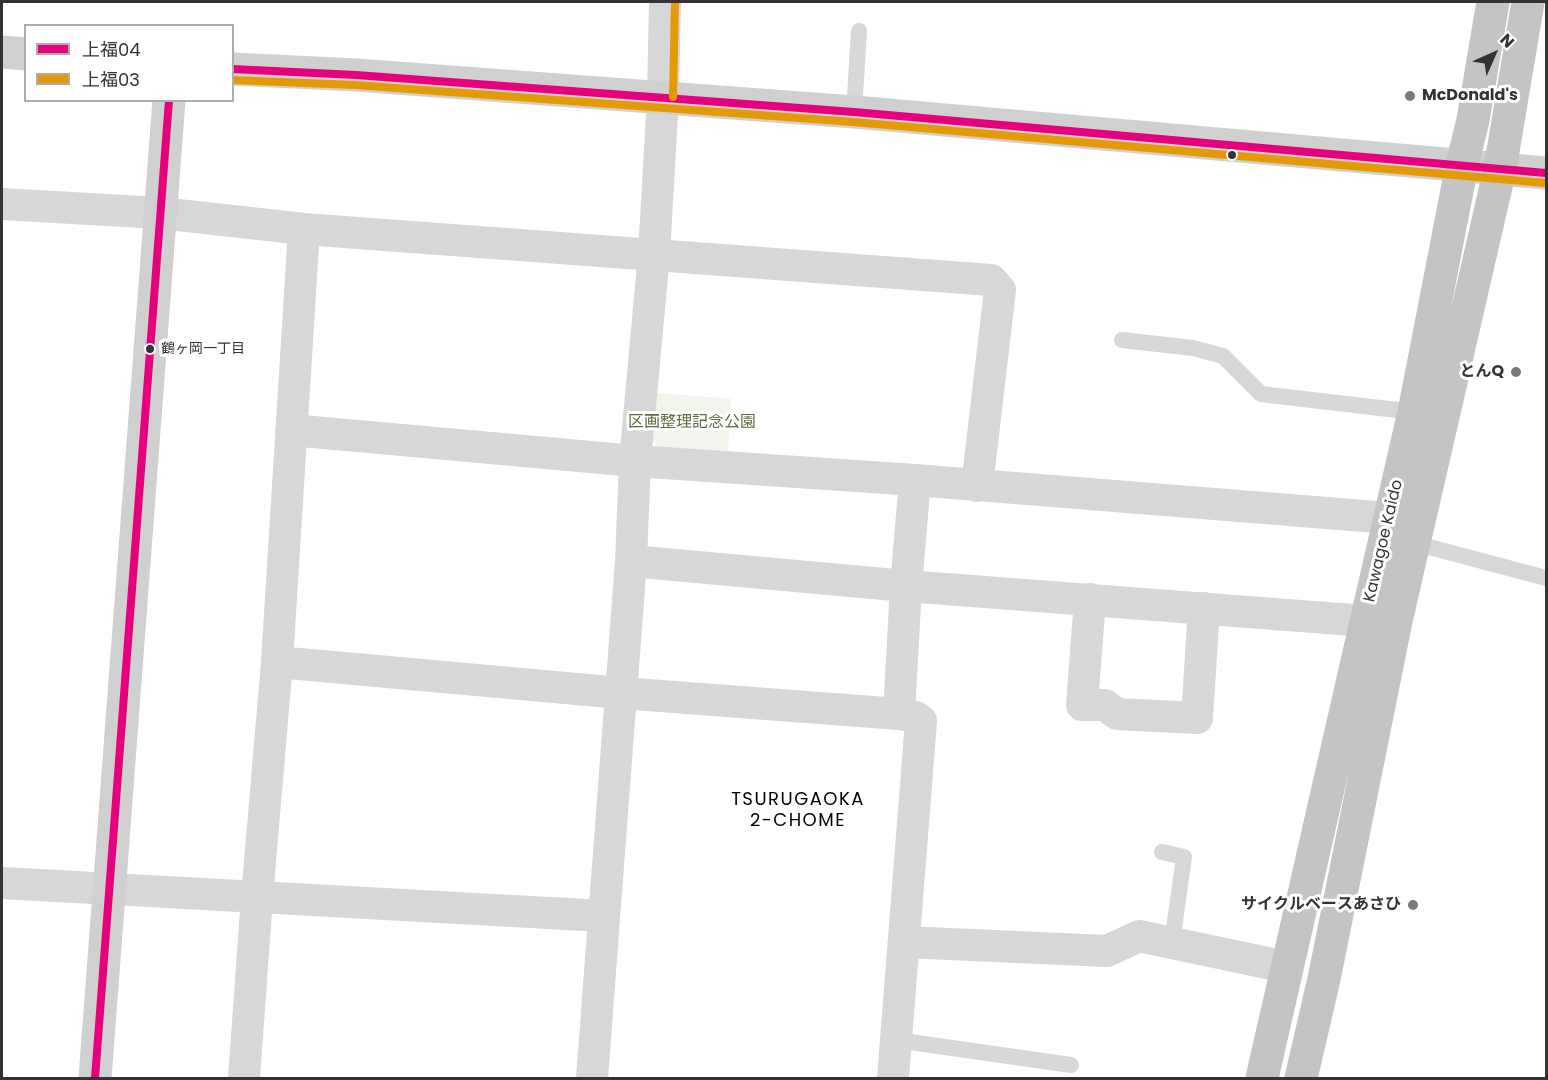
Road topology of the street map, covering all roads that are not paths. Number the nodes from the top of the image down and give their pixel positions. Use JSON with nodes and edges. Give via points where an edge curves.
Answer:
{"nodes":[{"id":1,"x":665,"y":2,"type":"edge"},
{"id":2,"x":1493,"y":2,"type":"edge"},
{"id":3,"x":1534,"y":9,"type":"edge"},
{"id":4,"x":859,"y":31,"type":"dead end"},
{"id":5,"x":2,"y":52,"type":"edge"},
{"id":6,"x":24,"y":54,"type":"edge"},
{"id":7,"x":234,"y":69,"type":"edge"},
{"id":8,"x":663,"y":97,"type":"junction"},
{"id":9,"x":169,"y":102,"type":"edge"},
{"id":10,"x":854,"y":112,"type":"junction"},
{"id":11,"x":1462,"y":165,"type":"junction"},
{"id":12,"x":1500,"y":169,"type":"junction"},
{"id":13,"x":1546,"y":174,"type":"edge"},
{"id":14,"x":2,"y":204,"type":"edge"},
{"id":15,"x":160,"y":213,"type":"junction"},
{"id":16,"x":304,"y":229,"type":"junction"},
{"id":17,"x":654,"y":254,"type":"junction"},
{"id":18,"x":1122,"y":340,"type":"dead end"},
{"id":19,"x":1414,"y":412,"type":"junction"},
{"id":20,"x":291,"y":430,"type":"junction"},
{"id":21,"x":635,"y":461,"type":"junction"},
{"id":22,"x":915,"y":480,"type":"junction"},
{"id":23,"x":977,"y":486,"type":"junction"},
{"id":24,"x":1389,"y":518,"type":"junction"},
{"id":25,"x":1414,"y":543,"type":"junction"},
{"id":26,"x":631,"y":561,"type":"junction"},
{"id":27,"x":1546,"y":578,"type":"edge"},
{"id":28,"x":906,"y":586,"type":"junction"},
{"id":29,"x":1090,"y":599,"type":"junction"},
{"id":30,"x":1204,"y":608,"type":"junction"},
{"id":31,"x":1366,"y":621,"type":"junction"},
{"id":32,"x":278,"y":662,"type":"junction"},
{"id":33,"x":621,"y":693,"type":"junction"},
{"id":34,"x":899,"y":714,"type":"junction"},
{"id":35,"x":1162,"y":852,"type":"dead end"},
{"id":36,"x":2,"y":883,"type":"edge"},
{"id":37,"x":110,"y":889,"type":"junction"},
{"id":38,"x":257,"y":897,"type":"junction"},
{"id":39,"x":604,"y":916,"type":"junction"},
{"id":40,"x":904,"y":942,"type":"junction"},
{"id":41,"x":1172,"y":943,"type":"junction"},
{"id":42,"x":1286,"y":967,"type":"junction"},
{"id":43,"x":896,"y":1040,"type":"junction"},
{"id":44,"x":1071,"y":1065,"type":"dead end"},
{"id":45,"x":95,"y":1078,"type":"edge"},
{"id":46,"x":244,"y":1078,"type":"edge"},
{"id":47,"x":592,"y":1078,"type":"edge"},
{"id":48,"x":893,"y":1078,"type":"edge"},
{"id":49,"x":1262,"y":1078,"type":"edge"},
{"id":50,"x":1301,"y":1078,"type":"edge"}],
"edges":[{"from":1,"to":8,"type":"street"},
{"from":2,"to":11,"type":"highway","name":"Kawagoe Kaido"},
{"from":3,"to":12,"type":"highway","name":"Kawagoe Kaido"},
{"from":4,"to":10,"type":"lane"},
{"from":5,"to":6,"type":"street"},
{"from":7,"to":8,"type":"street"},
{"from":8,"to":10,"type":"street"},
{"from":8,"to":17,"type":"street"},
{"from":9,"to":15,"type":"street"},
{"from":10,"to":11,"type":"street"},
{"from":11,"to":12,"type":"street"},
{"from":11,"to":19,"type":"highway","name":"Kawagoe Kaido"},
{"from":12,"to":13,"type":"street"},
{"from":12,"to":25,"type":"highway","name":"Kawagoe Kaido"},
{"from":14,"to":15,"type":"street"},
{"from":15,"to":16,"type":"street"},
{"from":15,"to":37,"type":"street"},
{"from":16,"to":17,"type":"street"},
{"from":16,"to":20,"type":"street"},
{"from":17,"to":21,"type":"street"},
{"from":17,"to":23,"type":"street","via":[[991,280],[999,290]]},
{"from":18,"to":19,"type":"lane","via":[[1193,348],[1223,356],[1261,394]]},
{"from":19,"to":24,"type":"highway","name":"Kawagoe Kaido"},
{"from":20,"to":21,"type":"street"},
{"from":20,"to":32,"type":"street"},
{"from":21,"to":22,"type":"street"},
{"from":21,"to":26,"type":"street"},
{"from":22,"to":23,"type":"street"},
{"from":22,"to":28,"type":"street"},
{"from":23,"to":24,"type":"street"},
{"from":24,"to":31,"type":"highway","name":"Kawagoe Kaido"},
{"from":25,"to":27,"type":"lane"},
{"from":25,"to":50,"type":"highway","name":"Kawagoe Kaido"},
{"from":26,"to":28,"type":"street"},
{"from":26,"to":33,"type":"street"},
{"from":28,"to":29,"type":"street"},
{"from":28,"to":34,"type":"street"},
{"from":29,"to":30,"type":"street"},
{"from":29,"to":30,"type":"street","via":[[1082,705],[1105,705],[1117,714],[1197,718]]},
{"from":30,"to":31,"type":"street"},
{"from":31,"to":42,"type":"highway","name":"Kawagoe Kaido"},
{"from":32,"to":33,"type":"street"},
{"from":32,"to":38,"type":"street"},
{"from":33,"to":34,"type":"street"},
{"from":33,"to":39,"type":"street"},
{"from":34,"to":40,"type":"street","via":[[921,721]]},
{"from":35,"to":41,"type":"lane","via":[[1184,857]]},
{"from":36,"to":37,"type":"street"},
{"from":37,"to":38,"type":"street"},
{"from":37,"to":45,"type":"street"},
{"from":38,"to":39,"type":"street"},
{"from":38,"to":46,"type":"street"},
{"from":39,"to":47,"type":"street"},
{"from":40,"to":41,"type":"street","via":[[1107,951],[1139,936]]},
{"from":40,"to":43,"type":"street"},
{"from":41,"to":42,"type":"street"},
{"from":42,"to":49,"type":"highway","name":"Kawagoe Kaido"},
{"from":43,"to":44,"type":"lane"},
{"from":43,"to":48,"type":"street"}]}
